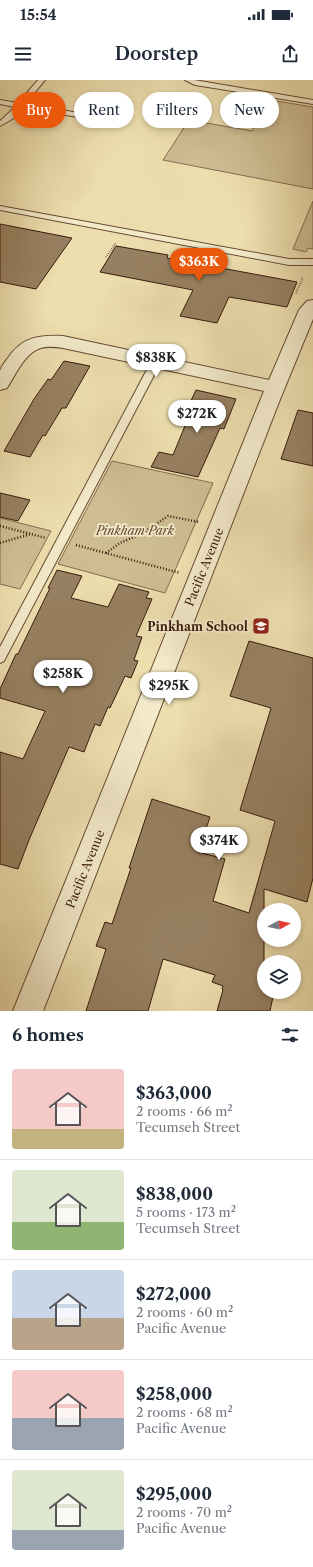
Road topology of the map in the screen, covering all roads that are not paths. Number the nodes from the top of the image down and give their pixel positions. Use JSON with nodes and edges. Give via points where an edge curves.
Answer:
{"nodes":[{"id":1,"x":42,"y":80,"type":"edge"},
{"id":2,"x":188,"y":80,"type":"edge"},
{"id":3,"x":227,"y":80,"type":"edge"},
{"id":4,"x":222,"y":87,"type":"junction"},
{"id":5,"x":31,"y":92,"type":"edge"},
{"id":6,"x":0,"y":102,"type":"edge"},
{"id":7,"x":313,"y":102,"type":"edge"},
{"id":8,"x":12,"y":104,"type":"edge"},
{"id":9,"x":12,"y":115,"type":"edge"},
{"id":10,"x":0,"y":124,"type":"edge"},
{"id":11,"x":0,"y":208,"type":"edge"},
{"id":12,"x":313,"y":262,"type":"edge"},
{"id":13,"x":313,"y":305,"type":"edge"},
{"id":14,"x":156,"y":362,"type":"junction"},
{"id":15,"x":0,"y":384,"type":"edge"},
{"id":16,"x":275,"y":387,"type":"junction"},
{"id":17,"x":0,"y":658,"type":"edge"},
{"id":18,"x":28,"y":1011,"type":"edge"}],
"edges":[{"from":1,"to":5,"type":"lane"},
{"from":2,"to":4,"type":"lane"},
{"from":3,"to":4,"type":"lane"},
{"from":4,"to":7,"type":"lane"},
{"from":6,"to":8,"type":"lane"},
{"from":9,"to":10,"type":"lane"},
{"from":11,"to":12,"type":"lane","via":[[290,262]]},
{"from":13,"to":16,"type":"street","name":"Pacific Avenue","via":[[308,310]]},
{"from":14,"to":15,"type":"street","via":[[64,342],[37,342],[24,348]]},
{"from":14,"to":16,"type":"street"},
{"from":14,"to":17,"type":"lane"},
{"from":16,"to":18,"type":"street","name":"Pacific Avenue"}]}
